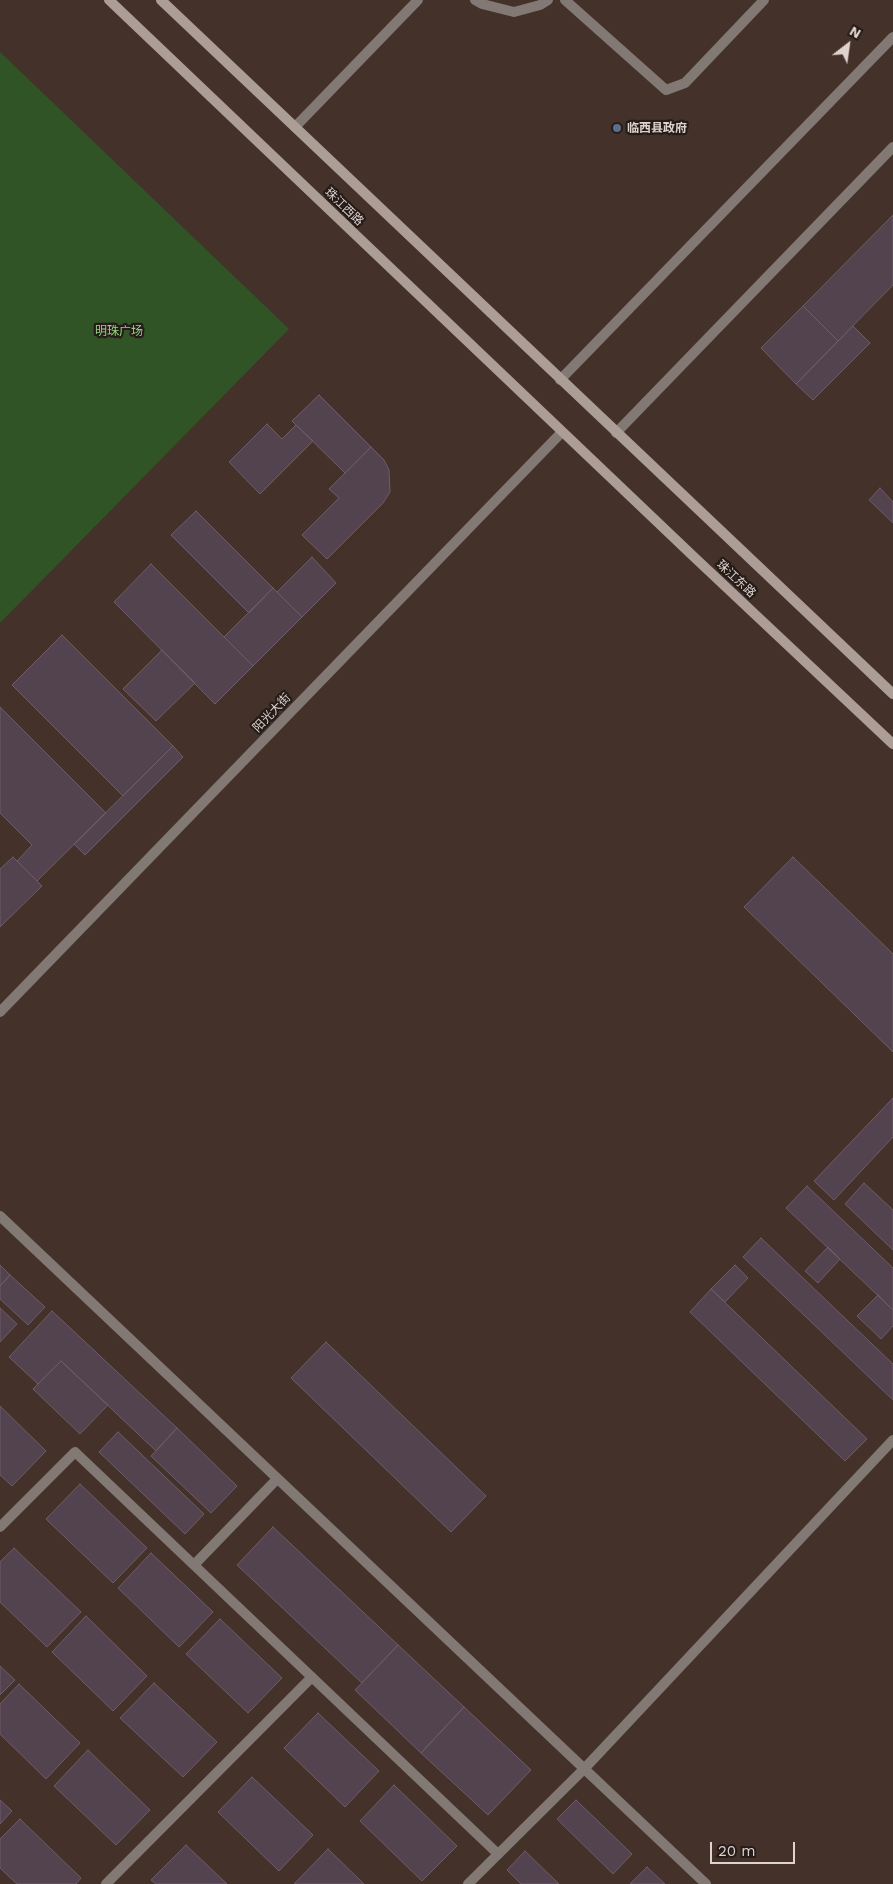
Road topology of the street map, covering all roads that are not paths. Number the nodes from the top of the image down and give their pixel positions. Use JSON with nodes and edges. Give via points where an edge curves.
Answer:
{"nodes":[{"id":1,"x":109,"y":0,"type":"edge"},
{"id":2,"x":161,"y":0,"type":"edge"},
{"id":3,"x":418,"y":0,"type":"edge"},
{"id":4,"x":475,"y":0,"type":"edge"},
{"id":5,"x":548,"y":0,"type":"edge"},
{"id":6,"x":565,"y":0,"type":"edge"},
{"id":7,"x":764,"y":0,"type":"edge"},
{"id":8,"x":893,"y":37,"type":"edge"},
{"id":9,"x":295,"y":127,"type":"junction"},
{"id":10,"x":893,"y":147,"type":"edge"},
{"id":11,"x":560,"y":380,"type":"junction"},
{"id":12,"x":562,"y":432,"type":"junction"},
{"id":13,"x":616,"y":433,"type":"junction"},
{"id":14,"x":893,"y":694,"type":"edge"},
{"id":15,"x":893,"y":744,"type":"edge"},
{"id":16,"x":0,"y":1012,"type":"edge"},
{"id":17,"x":0,"y":1216,"type":"edge"},
{"id":18,"x":893,"y":1440,"type":"edge"},
{"id":19,"x":277,"y":1479,"type":"junction"},
{"id":20,"x":0,"y":1527,"type":"edge"},
{"id":21,"x":194,"y":1566,"type":"junction"},
{"id":22,"x":312,"y":1677,"type":"junction"},
{"id":23,"x":584,"y":1769,"type":"junction"},
{"id":24,"x":498,"y":1854,"type":"junction"},
{"id":25,"x":106,"y":1884,"type":"edge"},
{"id":26,"x":468,"y":1884,"type":"edge"},
{"id":27,"x":706,"y":1884,"type":"edge"}],
"edges":[{"from":1,"to":12,"type":"main road","name":"珠江西路"},
{"from":2,"to":9,"type":"main road","name":"珠江西路"},
{"from":3,"to":9,"type":"street"},
{"from":4,"to":5,"type":"street","via":[[514,12]]},
{"from":6,"to":7,"type":"street","via":[[666,90],[685,83]]},
{"from":8,"to":11,"type":"street"},
{"from":9,"to":11,"type":"main road","name":"珠江西路"},
{"from":10,"to":13,"type":"street"},
{"from":11,"to":13,"type":"main road","name":"珠江西路"},
{"from":12,"to":15,"type":"main road","name":"珠江东路"},
{"from":12,"to":16,"type":"street","name":"阳光大街"},
{"from":13,"to":14,"type":"main road","name":"珠江西路"},
{"from":17,"to":19,"type":"street"},
{"from":18,"to":23,"type":"street"},
{"from":19,"to":21,"type":"street"},
{"from":19,"to":23,"type":"street"},
{"from":20,"to":21,"type":"street","via":[[75,1452]]},
{"from":21,"to":22,"type":"street"},
{"from":22,"to":24,"type":"street"},
{"from":22,"to":25,"type":"street"},
{"from":23,"to":24,"type":"street"},
{"from":23,"to":27,"type":"street"},
{"from":24,"to":26,"type":"street"}]}
